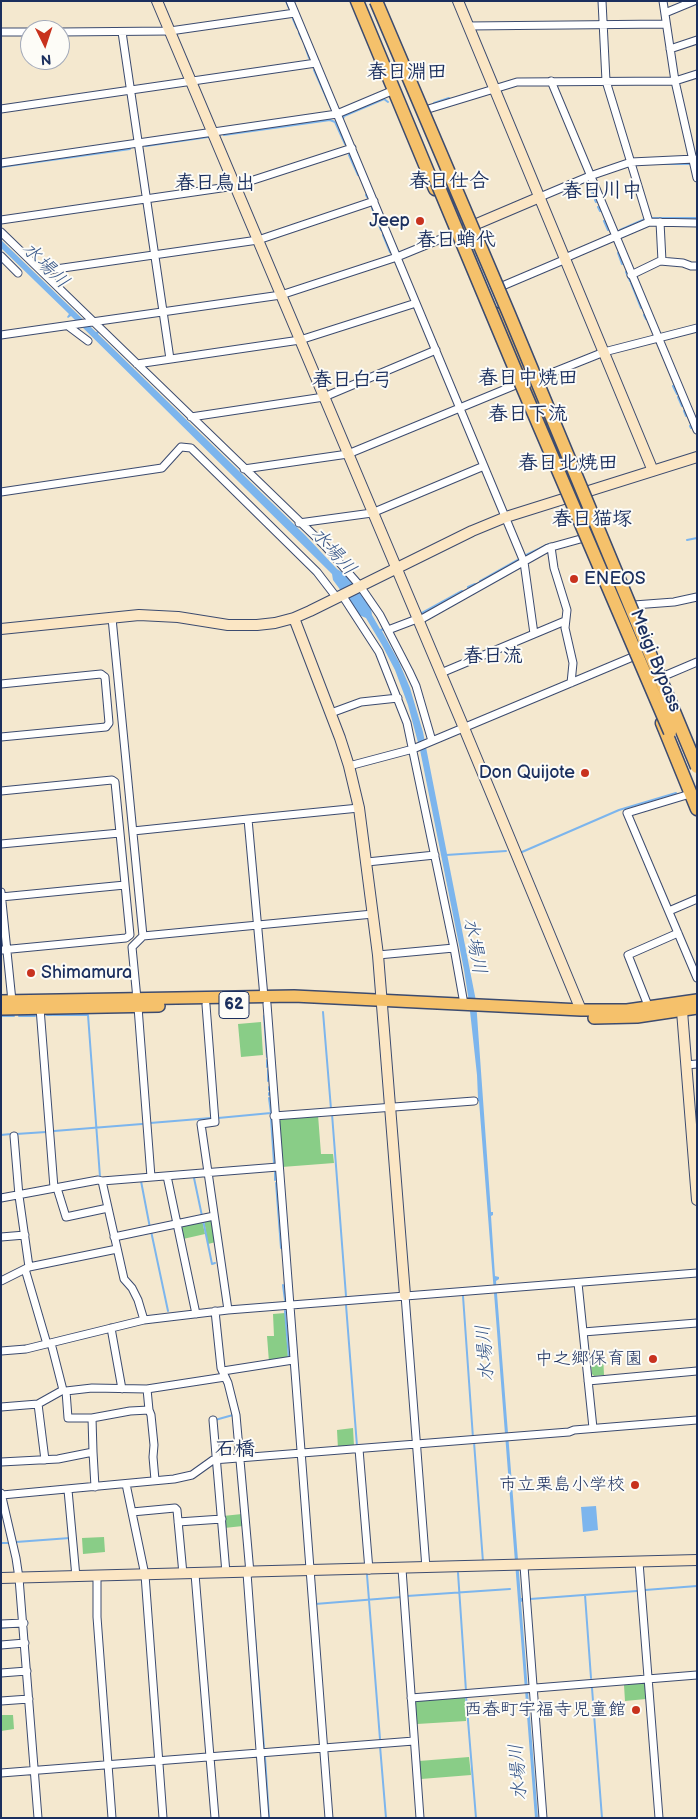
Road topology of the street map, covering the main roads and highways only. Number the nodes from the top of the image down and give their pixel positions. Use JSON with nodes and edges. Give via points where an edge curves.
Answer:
{"nodes":[{"id":1,"x":357,"y":1,"type":"edge"},
{"id":2,"x":361,"y":1,"type":"edge"},
{"id":3,"x":369,"y":1,"type":"edge"},
{"id":4,"x":377,"y":1,"type":"edge"},
{"id":5,"x":455,"y":233,"type":"junction"},
{"id":6,"x":509,"y":314,"type":"junction"},
{"id":7,"x":662,"y":713,"type":"junction"},
{"id":8,"x":697,"y":755,"type":"edge"},
{"id":9,"x":697,"y":767,"type":"edge"},
{"id":10,"x":694,"y":794,"type":"edge"},
{"id":11,"x":697,"y":809,"type":"edge"},
{"id":12,"x":265,"y":1000,"type":"junction"},
{"id":13,"x":697,"y":1000,"type":"edge"},
{"id":14,"x":6,"y":1001,"type":"edge"},
{"id":15,"x":137,"y":1003,"type":"junction"},
{"id":16,"x":697,"y":1008,"type":"edge"},
{"id":17,"x":1,"y":1009,"type":"edge"},
{"id":18,"x":481,"y":1009,"type":"junction"}],
"edges":[{"from":1,"to":5,"type":"highway"},
{"from":2,"to":7,"type":"highway","bridge":true},
{"from":3,"to":6,"type":"highway","via":[[496,302]]},
{"from":4,"to":6,"type":"highway","bridge":true},
{"from":4,"to":8,"type":"highway","name":"Meigi Bypass"},
{"from":5,"to":7,"type":"highway","bridge":true,"via":[[482,292],[510,338],[654,681]]},
{"from":5,"to":10,"type":"highway","name":"Meigi Bypass"},
{"from":6,"to":9,"type":"highway","bridge":true},
{"from":7,"to":10,"type":"highway","bridge":true},
{"from":10,"to":11,"type":"highway","name":"Meigi Bypass"},
{"from":12,"to":15,"type":"main road","number":"62"},
{"from":12,"to":15,"type":"main road","number":"62","via":[[206,1005]]},
{"from":12,"to":18,"type":"main road","number":"62","via":[[324,1005],[383,1004]]},
{"from":13,"to":18,"type":"main road","number":"62","via":[[627,1010]]},
{"from":14,"to":15,"type":"main road","number":"62"},
{"from":15,"to":17,"type":"main road","number":"62"},
{"from":16,"to":18,"type":"main road","number":"62","via":[[636,1018]]}]}
